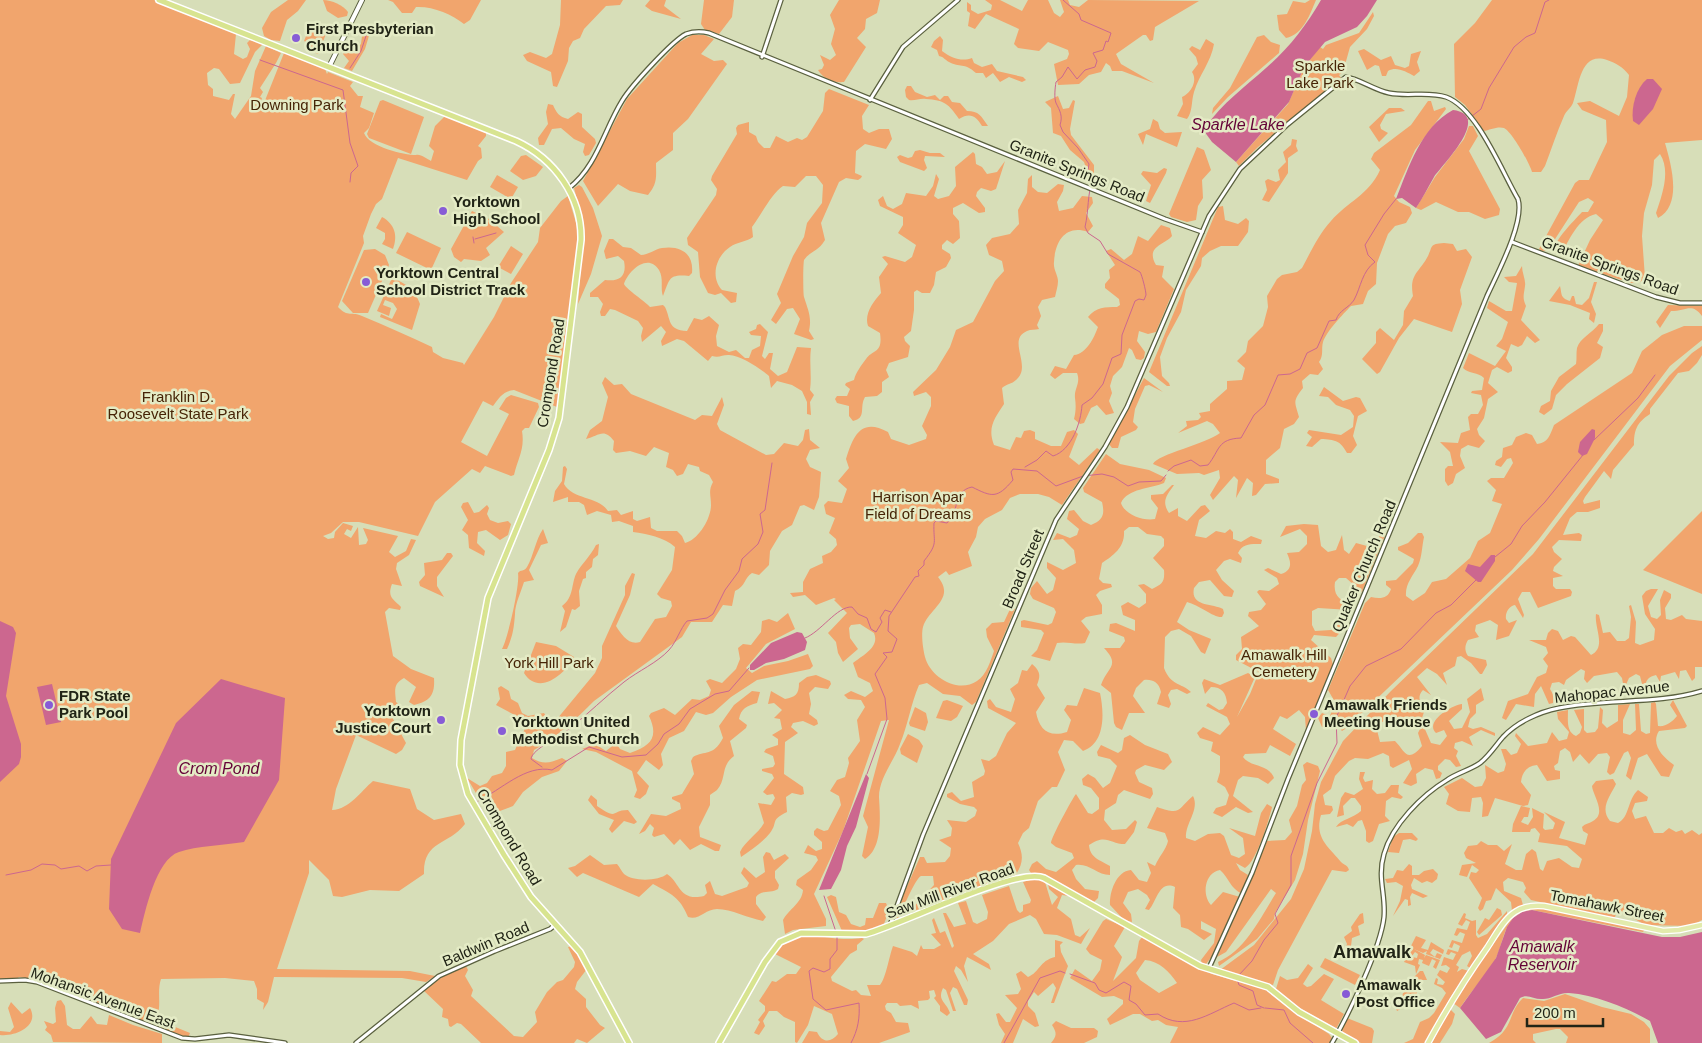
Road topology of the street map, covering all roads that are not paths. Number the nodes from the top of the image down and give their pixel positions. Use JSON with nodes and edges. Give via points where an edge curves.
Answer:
{"nodes":[{"id":1,"x":159,"y":0,"type":"edge"},
{"id":2,"x":362,"y":0,"type":"edge"},
{"id":3,"x":781,"y":0,"type":"edge"},
{"id":4,"x":958,"y":0,"type":"edge"},
{"id":5,"x":762,"y":57,"type":"junction"},
{"id":6,"x":329,"y":67,"type":"junction"},
{"id":7,"x":870,"y":100,"type":"junction"},
{"id":8,"x":569,"y":188,"type":"junction"},
{"id":9,"x":1202,"y":232,"type":"junction"},
{"id":10,"x":1512,"y":242,"type":"junction"},
{"id":11,"x":1702,"y":303,"type":"edge"},
{"id":12,"x":1702,"y":691,"type":"edge"},
{"id":13,"x":556,"y":925,"type":"junction"},
{"id":14,"x":1702,"y":925,"type":"edge"},
{"id":15,"x":890,"y":926,"type":"junction"},
{"id":16,"x":550,"y":930,"type":"junction"},
{"id":17,"x":562,"y":932,"type":"junction"},
{"id":18,"x":1208,"y":969,"type":"junction"},
{"id":19,"x":0,"y":981,"type":"edge"},
{"id":20,"x":1337,"y":1035,"type":"junction"},
{"id":21,"x":285,"y":1043,"type":"edge"},
{"id":22,"x":356,"y":1043,"type":"edge"},
{"id":23,"x":629,"y":1043,"type":"edge"},
{"id":24,"x":719,"y":1043,"type":"edge"},
{"id":25,"x":1332,"y":1043,"type":"edge"},
{"id":26,"x":1355,"y":1043,"type":"edge"},
{"id":27,"x":1428,"y":1043,"type":"edge"}],
"edges":[{"from":1,"to":6,"type":"highway","name":"Crompond Road"},
{"from":2,"to":6,"type":"main road"},
{"from":3,"to":5,"type":"street"},
{"from":4,"to":7,"type":"street","via":[[903,47]]},
{"from":5,"to":7,"type":"street","name":"Granite Springs Road"},
{"from":5,"to":8,"type":"street","name":"Granite Springs Road","via":[[709,33],[692,32],[680,38],[626,96],[587,169]]},
{"from":6,"to":8,"type":"highway","name":"Crompond Road","via":[[522,144],[548,162]]},
{"from":7,"to":9,"type":"street","name":"Granite Springs Road"},
{"from":8,"to":13,"type":"highway","name":"Crompond Road","via":[[579,218],[581,240],[560,410],[549,450],[488,598],[460,756],[469,797],[522,885]]},
{"from":9,"to":10,"type":"street","name":"Quaker Church Road","via":[[1240,169],[1288,124],[1346,77],[1388,93],[1447,97],[1466,112],[1518,199],[1520,207]]},
{"from":9,"to":15,"type":"street","name":"Broad Street","via":[[1135,390],[1114,431],[1053,526],[922,838]]},
{"from":10,"to":11,"type":"street","name":"Granite Springs Road","via":[[1656,296],[1680,303]]},
{"from":10,"to":18,"type":"street","name":"Quaker Church Road","via":[[1288,778],[1252,874]]},
{"from":12,"to":20,"type":"street","name":"Mahopac Avenue","via":[[1656,700],[1574,705],[1541,713],[1505,735],[1478,764],[1432,791],[1399,826],[1386,848],[1380,872],[1384,901],[1382,930]]},
{"from":13,"to":16,"type":"street","name":"Baldwin Road"},
{"from":13,"to":17,"type":"highway","name":"Crompond Road"},
{"from":14,"to":27,"type":"main road","name":"Tomahawk Street","via":[[1663,931],[1544,906],[1521,908],[1506,920],[1448,1005]]},
{"from":15,"to":18,"type":"highway","name":"Saw Mill River Road","via":[[976,892],[1035,876]]},
{"from":15,"to":24,"type":"highway","name":"Saw Mill River Road","via":[[856,935],[801,933],[780,942],[765,962]]},
{"from":16,"to":17,"type":"street"},
{"from":16,"to":22,"type":"street","name":"Baldwin Road","via":[[439,976]]},
{"from":17,"to":23,"type":"highway","name":"Crompond Road","via":[[586,962]]},
{"from":18,"to":20,"type":"highway","name":"Saw Mill River Road","via":[[1268,987],[1299,1012]]},
{"from":19,"to":21,"type":"street","name":"Mohansic Avenue East","via":[[37,982],[176,1036],[229,1035]]},
{"from":20,"to":25,"type":"street","name":"Mahopac Avenue"},
{"from":20,"to":26,"type":"highway","name":"Saw Mill River Road"}]}
